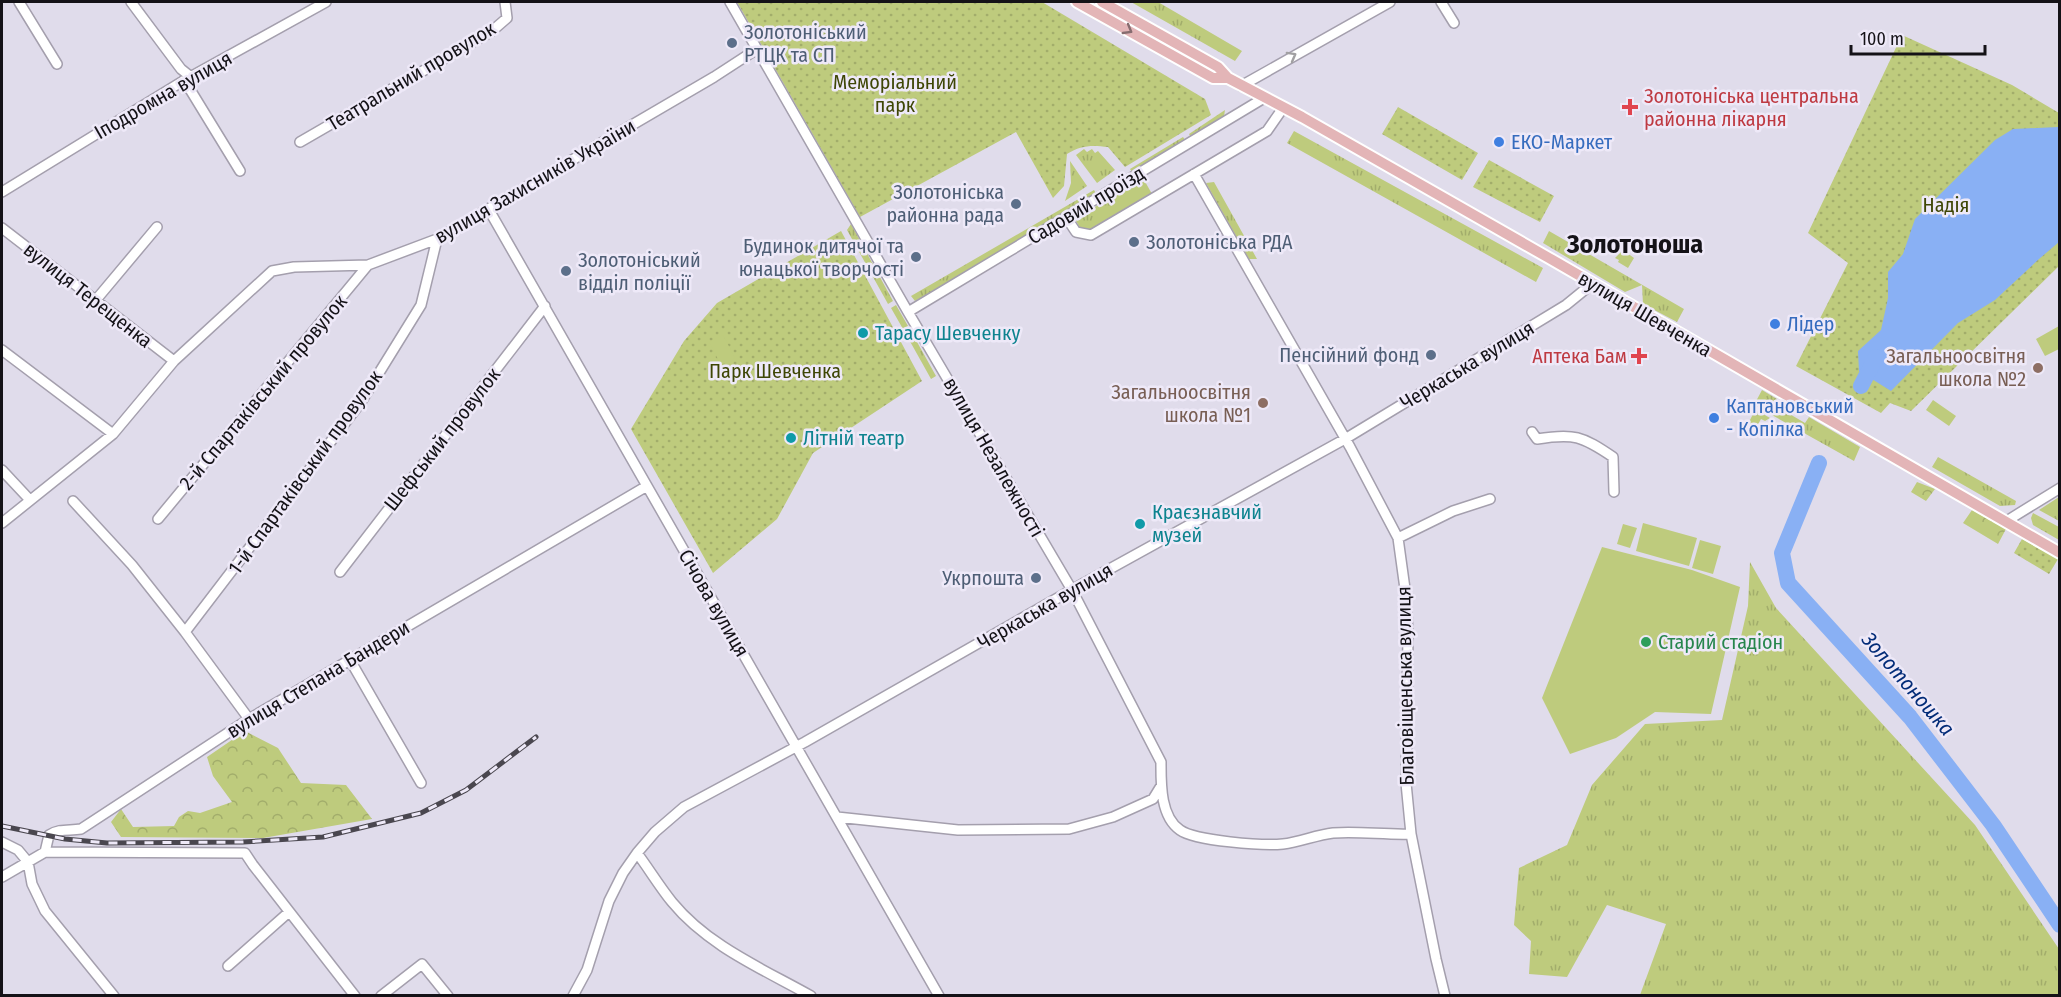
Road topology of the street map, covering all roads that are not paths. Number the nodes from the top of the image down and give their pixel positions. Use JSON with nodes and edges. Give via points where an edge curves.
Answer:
{"nodes":[{"id":1,"x":19,"y":2,"type":"edge"},
{"id":2,"x":131,"y":2,"type":"edge"},
{"id":3,"x":326,"y":2,"type":"edge"},
{"id":4,"x":505,"y":2,"type":"edge"},
{"id":5,"x":730,"y":2,"type":"edge"},
{"id":6,"x":1077,"y":2,"type":"edge"},
{"id":7,"x":1102,"y":2,"type":"edge"},
{"id":8,"x":1390,"y":2,"type":"edge"},
{"id":9,"x":1441,"y":2,"type":"edge"},
{"id":10,"x":1454,"y":23,"type":"dead end"},
{"id":11,"x":757,"y":49,"type":"junction"},
{"id":12,"x":57,"y":64,"type":"dead end"},
{"id":13,"x":1228,"y":78,"type":"junction"},
{"id":14,"x":187,"y":79,"type":"junction"},
{"id":15,"x":1241,"y":86,"type":"junction"},
{"id":16,"x":1264,"y":98,"type":"junction"},
{"id":17,"x":1283,"y":108,"type":"junction"},
{"id":18,"x":300,"y":142,"type":"dead end"},
{"id":19,"x":240,"y":171,"type":"dead end"},
{"id":20,"x":1194,"y":174,"type":"junction"},
{"id":21,"x":2,"y":192,"type":"edge"},
{"id":22,"x":489,"y":210,"type":"junction"},
{"id":23,"x":1066,"y":217,"type":"junction"},
{"id":24,"x":157,"y":227,"type":"dead end"},
{"id":25,"x":2,"y":228,"type":"edge"},
{"id":26,"x":437,"y":239,"type":"junction"},
{"id":27,"x":368,"y":265,"type":"junction"},
{"id":28,"x":1593,"y":283,"type":"junction"},
{"id":29,"x":96,"y":301,"type":"junction"},
{"id":30,"x":545,"y":306,"type":"junction"},
{"id":31,"x":908,"y":312,"type":"junction"},
{"id":32,"x":2,"y":350,"type":"edge"},
{"id":33,"x":174,"y":361,"type":"junction"},
{"id":34,"x":1532,"y":432,"type":"dead end"},
{"id":35,"x":113,"y":434,"type":"junction"},
{"id":36,"x":1345,"y":439,"type":"junction"},
{"id":37,"x":2,"y":470,"type":"edge"},
{"id":38,"x":647,"y":486,"type":"junction"},
{"id":39,"x":2060,"y":488,"type":"edge"},
{"id":40,"x":1614,"y":492,"type":"dead end"},
{"id":41,"x":1490,"y":499,"type":"dead end"},
{"id":42,"x":30,"y":500,"type":"junction"},
{"id":43,"x":73,"y":501,"type":"dead end"},
{"id":44,"x":158,"y":519,"type":"dead end"},
{"id":45,"x":2005,"y":522,"type":"junction"},
{"id":46,"x":2,"y":523,"type":"edge"},
{"id":47,"x":1398,"y":538,"type":"junction"},
{"id":48,"x":2060,"y":553,"type":"edge"},
{"id":49,"x":340,"y":573,"type":"dead end"},
{"id":50,"x":1072,"y":590,"type":"junction"},
{"id":51,"x":185,"y":632,"type":"junction"},
{"id":52,"x":350,"y":660,"type":"junction"},
{"id":53,"x":249,"y":719,"type":"junction"},
{"id":54,"x":796,"y":746,"type":"junction"},
{"id":55,"x":421,"y":783,"type":"dead end"},
{"id":56,"x":1161,"y":786,"type":"junction"},
{"id":57,"x":837,"y":817,"type":"junction"},
{"id":58,"x":1411,"y":834,"type":"junction"},
{"id":59,"x":2,"y":842,"type":"edge"},
{"id":60,"x":45,"y":852,"type":"junction"},
{"id":61,"x":637,"y":852,"type":"junction"},
{"id":62,"x":28,"y":862,"type":"junction"},
{"id":63,"x":2,"y":877,"type":"edge"},
{"id":64,"x":289,"y":912,"type":"junction"},
{"id":65,"x":228,"y":966,"type":"dead end"},
{"id":66,"x":804,"y":994,"type":"edge"},
{"id":67,"x":114,"y":996,"type":"edge"},
{"id":68,"x":355,"y":996,"type":"edge"},
{"id":69,"x":381,"y":996,"type":"edge"},
{"id":70,"x":448,"y":996,"type":"edge"},
{"id":71,"x":573,"y":996,"type":"edge"},
{"id":72,"x":939,"y":996,"type":"edge"},
{"id":73,"x":1445,"y":996,"type":"edge"}],
"edges":[{"from":1,"to":12,"type":"street"},
{"from":2,"to":14,"type":"street"},
{"from":3,"to":14,"type":"street","name":"Іподромна вулиця"},
{"from":4,"to":18,"type":"street","name":"Театральний провулок","via":[[507,18],[492,31]]},
{"from":5,"to":11,"type":"street","name":"вулиця Незалежності"},
{"from":6,"to":13,"type":"main road","name":"вулиця Шевченка","one_way":true,"via":[[1213,78]]},
{"from":7,"to":13,"type":"main road","name":"вулиця Шевченка","via":[[1218,67]]},
{"from":15,"to":8,"type":"street","one_way":true},
{"from":9,"to":10,"type":"street"},
{"from":11,"to":22,"type":"street","name":"вулиця Захисників України"},
{"from":11,"to":31,"type":"street","name":"вулиця Незалежності"},
{"from":13,"to":15,"type":"main road","name":"вулиця Шевченка"},
{"from":14,"to":19,"type":"street"},
{"from":14,"to":21,"type":"street","name":"Іподромна вулиця"},
{"from":15,"to":16,"type":"main road","name":"вулиця Шевченка"},
{"from":16,"to":17,"type":"main road","name":"вулиця Шевченка"},
{"from":16,"to":23,"type":"street","name":"Садовий проїзд"},
{"from":17,"to":20,"type":"street","via":[[1267,131]]},
{"from":17,"to":28,"type":"main road","name":"вулиця Шевченка"},
{"from":20,"to":23,"type":"street","via":[[1091,235],[1076,232]]},
{"from":20,"to":36,"type":"street","name":"Благовіщенська вулиця"},
{"from":22,"to":26,"type":"street","name":"вулиця Захисників України"},
{"from":22,"to":30,"type":"street","name":"Січова вулиця"},
{"from":23,"to":31,"type":"street","name":"Садовий проїзд"},
{"from":24,"to":29,"type":"street"},
{"from":25,"to":29,"type":"street","name":"вулиця Терещенка"},
{"from":26,"to":27,"type":"street","name":"вулиця Захисників України"},
{"from":26,"to":51,"type":"street","name":"1-й Спартаківський провулок","via":[[421,305],[361,402]]},
{"from":27,"to":33,"type":"street","name":"вулиця Захисників України","via":[[272,271]]},
{"from":27,"to":44,"type":"street","name":"2-й Спартаківський провулок"},
{"from":28,"to":36,"type":"street","name":"Черкаська вулиця","via":[[1566,305]]},
{"from":28,"to":45,"type":"main road","name":"вулиця Шевченка"},
{"from":29,"to":33,"type":"street","name":"вулиця Терещенка"},
{"from":30,"to":38,"type":"street","name":"Січова вулиця"},
{"from":30,"to":49,"type":"street","name":"Шефський провулок"},
{"from":31,"to":50,"type":"street","name":"вулиця Незалежності"},
{"from":32,"to":35,"type":"street"},
{"from":33,"to":35,"type":"street","name":"вулиця Захисників України"},
{"from":34,"to":40,"type":"street","via":[[1537,439],[1562,435],[1586,439],[1613,457]]},
{"from":35,"to":42,"type":"street","name":"вулиця Захисників України"},
{"from":36,"to":47,"type":"street","name":"Благовіщенська вулиця"},
{"from":36,"to":50,"type":"street","name":"Черкаська вулиця"},
{"from":37,"to":42,"type":"street"},
{"from":38,"to":52,"type":"street","name":"вулиця Степана Бандери"},
{"from":38,"to":54,"type":"street","name":"Січова вулиця"},
{"from":39,"to":45,"type":"street"},
{"from":41,"to":47,"type":"street","via":[[1453,511]]},
{"from":42,"to":46,"type":"street","name":"вулиця Захисників України"},
{"from":43,"to":51,"type":"street","via":[[132,565]]},
{"from":45,"to":48,"type":"main road","name":"вулиця Шевченка"},
{"from":47,"to":58,"type":"street","name":"Благовіщенська вулиця","via":[[1406,596],[1406,783]]},
{"from":50,"to":54,"type":"street","name":"Черкаська вулиця"},
{"from":50,"to":56,"type":"street","name":"вулиця Незалежності","via":[[1161,762]]},
{"from":51,"to":53,"type":"street"},
{"from":52,"to":53,"type":"street","name":"вулиця Степана Бандери"},
{"from":52,"to":55,"type":"street"},
{"from":53,"to":60,"type":"street","name":"вулиця Степана Бандери","via":[[81,829],[58,830],[49,835]]},
{"from":54,"to":57,"type":"street","name":"Січова вулиця"},
{"from":54,"to":61,"type":"street","name":"Черкаська вулиця","via":[[684,807]]},
{"from":56,"to":57,"type":"street","via":[[1153,799],[1070,829],[958,830]]},
{"from":56,"to":58,"type":"street","name":"вулиця Незалежності","via":[[1168,818],[1180,830],[1198,836],[1284,844],[1332,833]]},
{"from":57,"to":72,"type":"street","name":"Січова вулиця"},
{"from":58,"to":73,"type":"street","name":"Благовіщенська вулиця"},
{"from":59,"to":62,"type":"street","via":[[18,850]]},
{"from":60,"to":62,"type":"street","name":"вулиця Степана Бандери"},
{"from":60,"to":64,"type":"street","via":[[245,853]]},
{"from":61,"to":66,"type":"street","via":[[673,903],[697,927],[734,954]]},
{"from":61,"to":71,"type":"street","name":"Черкаська вулиця","via":[[609,901],[587,970]]},
{"from":62,"to":63,"type":"street","name":"вулиця Степана Бандери"},
{"from":62,"to":67,"type":"street","via":[[32,884],[45,911]]},
{"from":64,"to":65,"type":"street"},
{"from":64,"to":68,"type":"street"},
{"from":69,"to":70,"type":"street","via":[[422,964]]}]}
